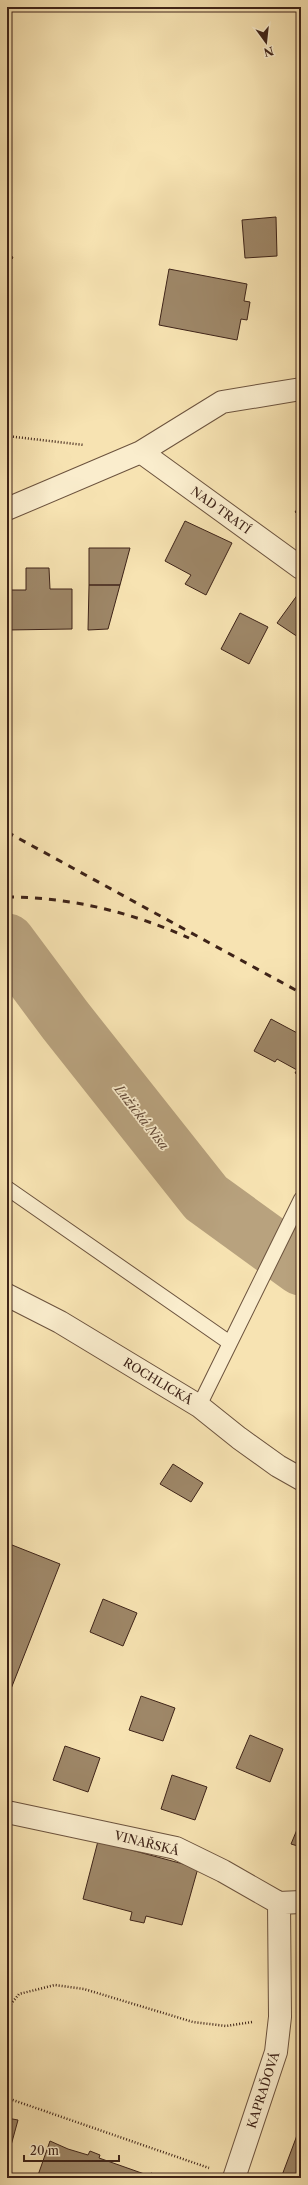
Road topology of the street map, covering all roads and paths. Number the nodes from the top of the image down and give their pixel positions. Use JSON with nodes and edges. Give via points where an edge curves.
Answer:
{"nodes":[{"id":1,"x":301,"y":389,"type":"edge"},
{"id":2,"x":7,"y":436,"type":"edge"},
{"id":3,"x":86,"y":446,"type":"dead end"},
{"id":4,"x":141,"y":452,"type":"junction"},
{"id":5,"x":7,"y":509,"type":"edge"},
{"id":6,"x":301,"y":568,"type":"edge"},
{"id":7,"x":7,"y":1188,"type":"edge"},
{"id":8,"x":301,"y":1199,"type":"edge"},
{"id":9,"x":7,"y":1295,"type":"edge"},
{"id":10,"x":230,"y":1344,"type":"junction"},
{"id":11,"x":199,"y":1406,"type":"junction"},
{"id":12,"x":301,"y":1479,"type":"edge"},
{"id":13,"x":7,"y":1812,"type":"edge"},
{"id":14,"x":301,"y":1902,"type":"edge"},
{"id":15,"x":279,"y":1903,"type":"junction"},
{"id":16,"x":7,"y":2009,"type":"edge"},
{"id":17,"x":280,"y":2017,"type":"junction"},
{"id":18,"x":7,"y":2098,"type":"edge"},
{"id":19,"x":234,"y":2178,"type":"edge"}],
"edges":[{"from":1,"to":4,"type":"street","via":[[222,402]]},
{"from":2,"to":3,"type":"path"},
{"from":4,"to":5,"type":"street"},
{"from":4,"to":6,"type":"street","name":"NAD TRATÍ"},
{"from":7,"to":10,"type":"lane"},
{"from":8,"to":10,"type":"lane"},
{"from":9,"to":11,"type":"street","name":"ROCHLICKÁ","via":[[60,1322]]},
{"from":10,"to":11,"type":"lane"},
{"from":11,"to":12,"type":"street","name":"ROCHLICKÁ","via":[[238,1438]]},
{"from":13,"to":15,"type":"street","name":"VINAŘSKÁ","via":[[176,1848]]},
{"from":14,"to":15,"type":"street"},
{"from":15,"to":17,"type":"street","name":"KAPRAĎOVÁ"},
{"from":16,"to":17,"type":"path","via":[[19,1994],[56,1985],[84,1989],[193,2022],[226,2026]]},
{"from":17,"to":19,"type":"street","name":"KAPRAĎOVÁ","via":[[276,2052]]},
{"from":18,"to":19,"type":"path"}]}
